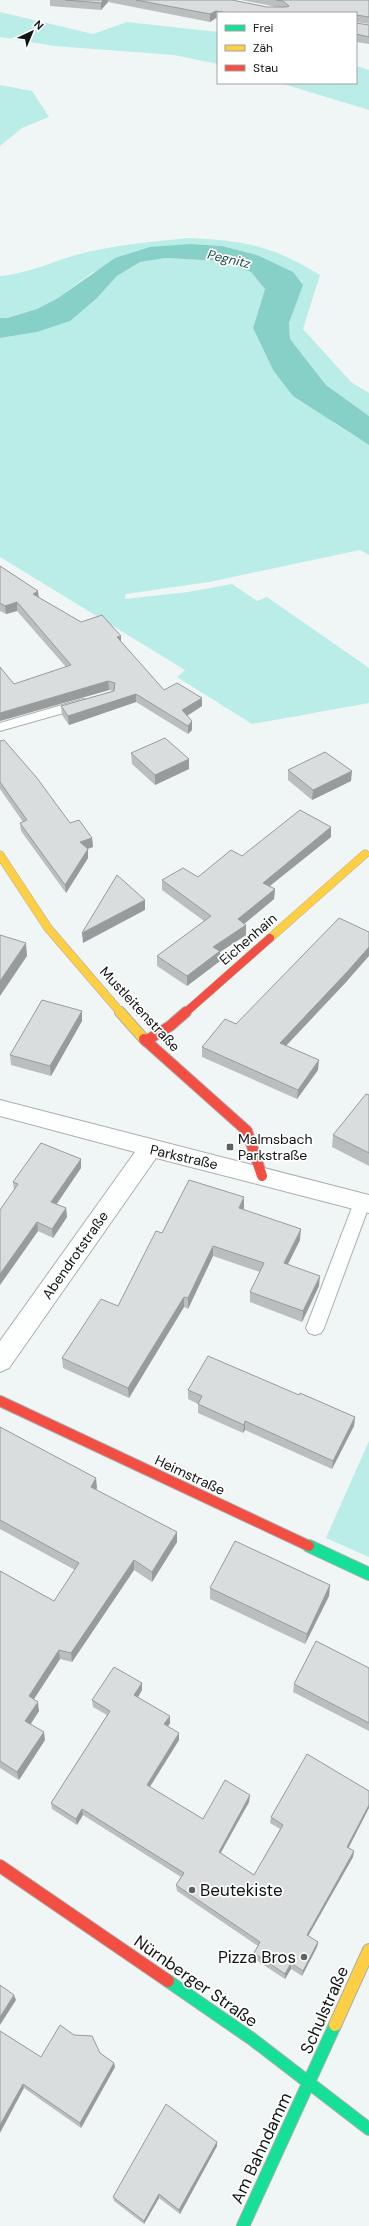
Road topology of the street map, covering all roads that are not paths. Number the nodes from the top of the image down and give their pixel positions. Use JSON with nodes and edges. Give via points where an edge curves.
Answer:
{"nodes":[{"id":1,"x":95,"y":699,"type":"edge"},
{"id":2,"x":0,"y":727,"type":"edge"},
{"id":3,"x":367,"y":852,"type":"edge"},
{"id":4,"x":0,"y":855,"type":"edge"},
{"id":5,"x":146,"y":1041,"type":"junction"},
{"id":6,"x":0,"y":1108,"type":"edge"},
{"id":7,"x":150,"y":1149,"type":"junction"},
{"id":8,"x":262,"y":1176,"type":"junction"},
{"id":9,"x":365,"y":1203,"type":"edge"},
{"id":10,"x":315,"y":1328,"type":"dead end"},
{"id":11,"x":0,"y":1361,"type":"edge"},
{"id":12,"x":0,"y":1401,"type":"edge"},
{"id":13,"x":369,"y":1574,"type":"edge"},
{"id":14,"x":0,"y":1866,"type":"edge"},
{"id":15,"x":369,"y":1950,"type":"edge"},
{"id":16,"x":309,"y":2083,"type":"junction"},
{"id":17,"x":369,"y":2129,"type":"edge"},
{"id":18,"x":243,"y":2226,"type":"edge"}],
"edges":[{"from":1,"to":2,"type":"lane"},
{"from":3,"to":5,"type":"street","name":"Eichenhain","via":[[170,1026]]},
{"from":4,"to":5,"type":"street","name":"Mustleitenstraße","via":[[48,928]]},
{"from":5,"to":8,"type":"street","name":"Mustleitenstraße","via":[[247,1131]]},
{"from":6,"to":7,"type":"street","name":"Parkstraße"},
{"from":7,"to":8,"type":"street","name":"Parkstraße"},
{"from":7,"to":11,"type":"street","name":"Abendrotstraße"},
{"from":8,"to":9,"type":"street","name":"Parkstraße"},
{"from":9,"to":10,"type":"lane"},
{"from":12,"to":13,"type":"street","name":"Heimstraße"},
{"from":14,"to":16,"type":"street","name":"Nürnberger Straße","via":[[252,2039]]},
{"from":15,"to":16,"type":"street","name":"Schulstraße"},
{"from":16,"to":17,"type":"street","name":"Nürnberger Straße"},
{"from":16,"to":18,"type":"street","name":"Am Bahndamm"}]}
